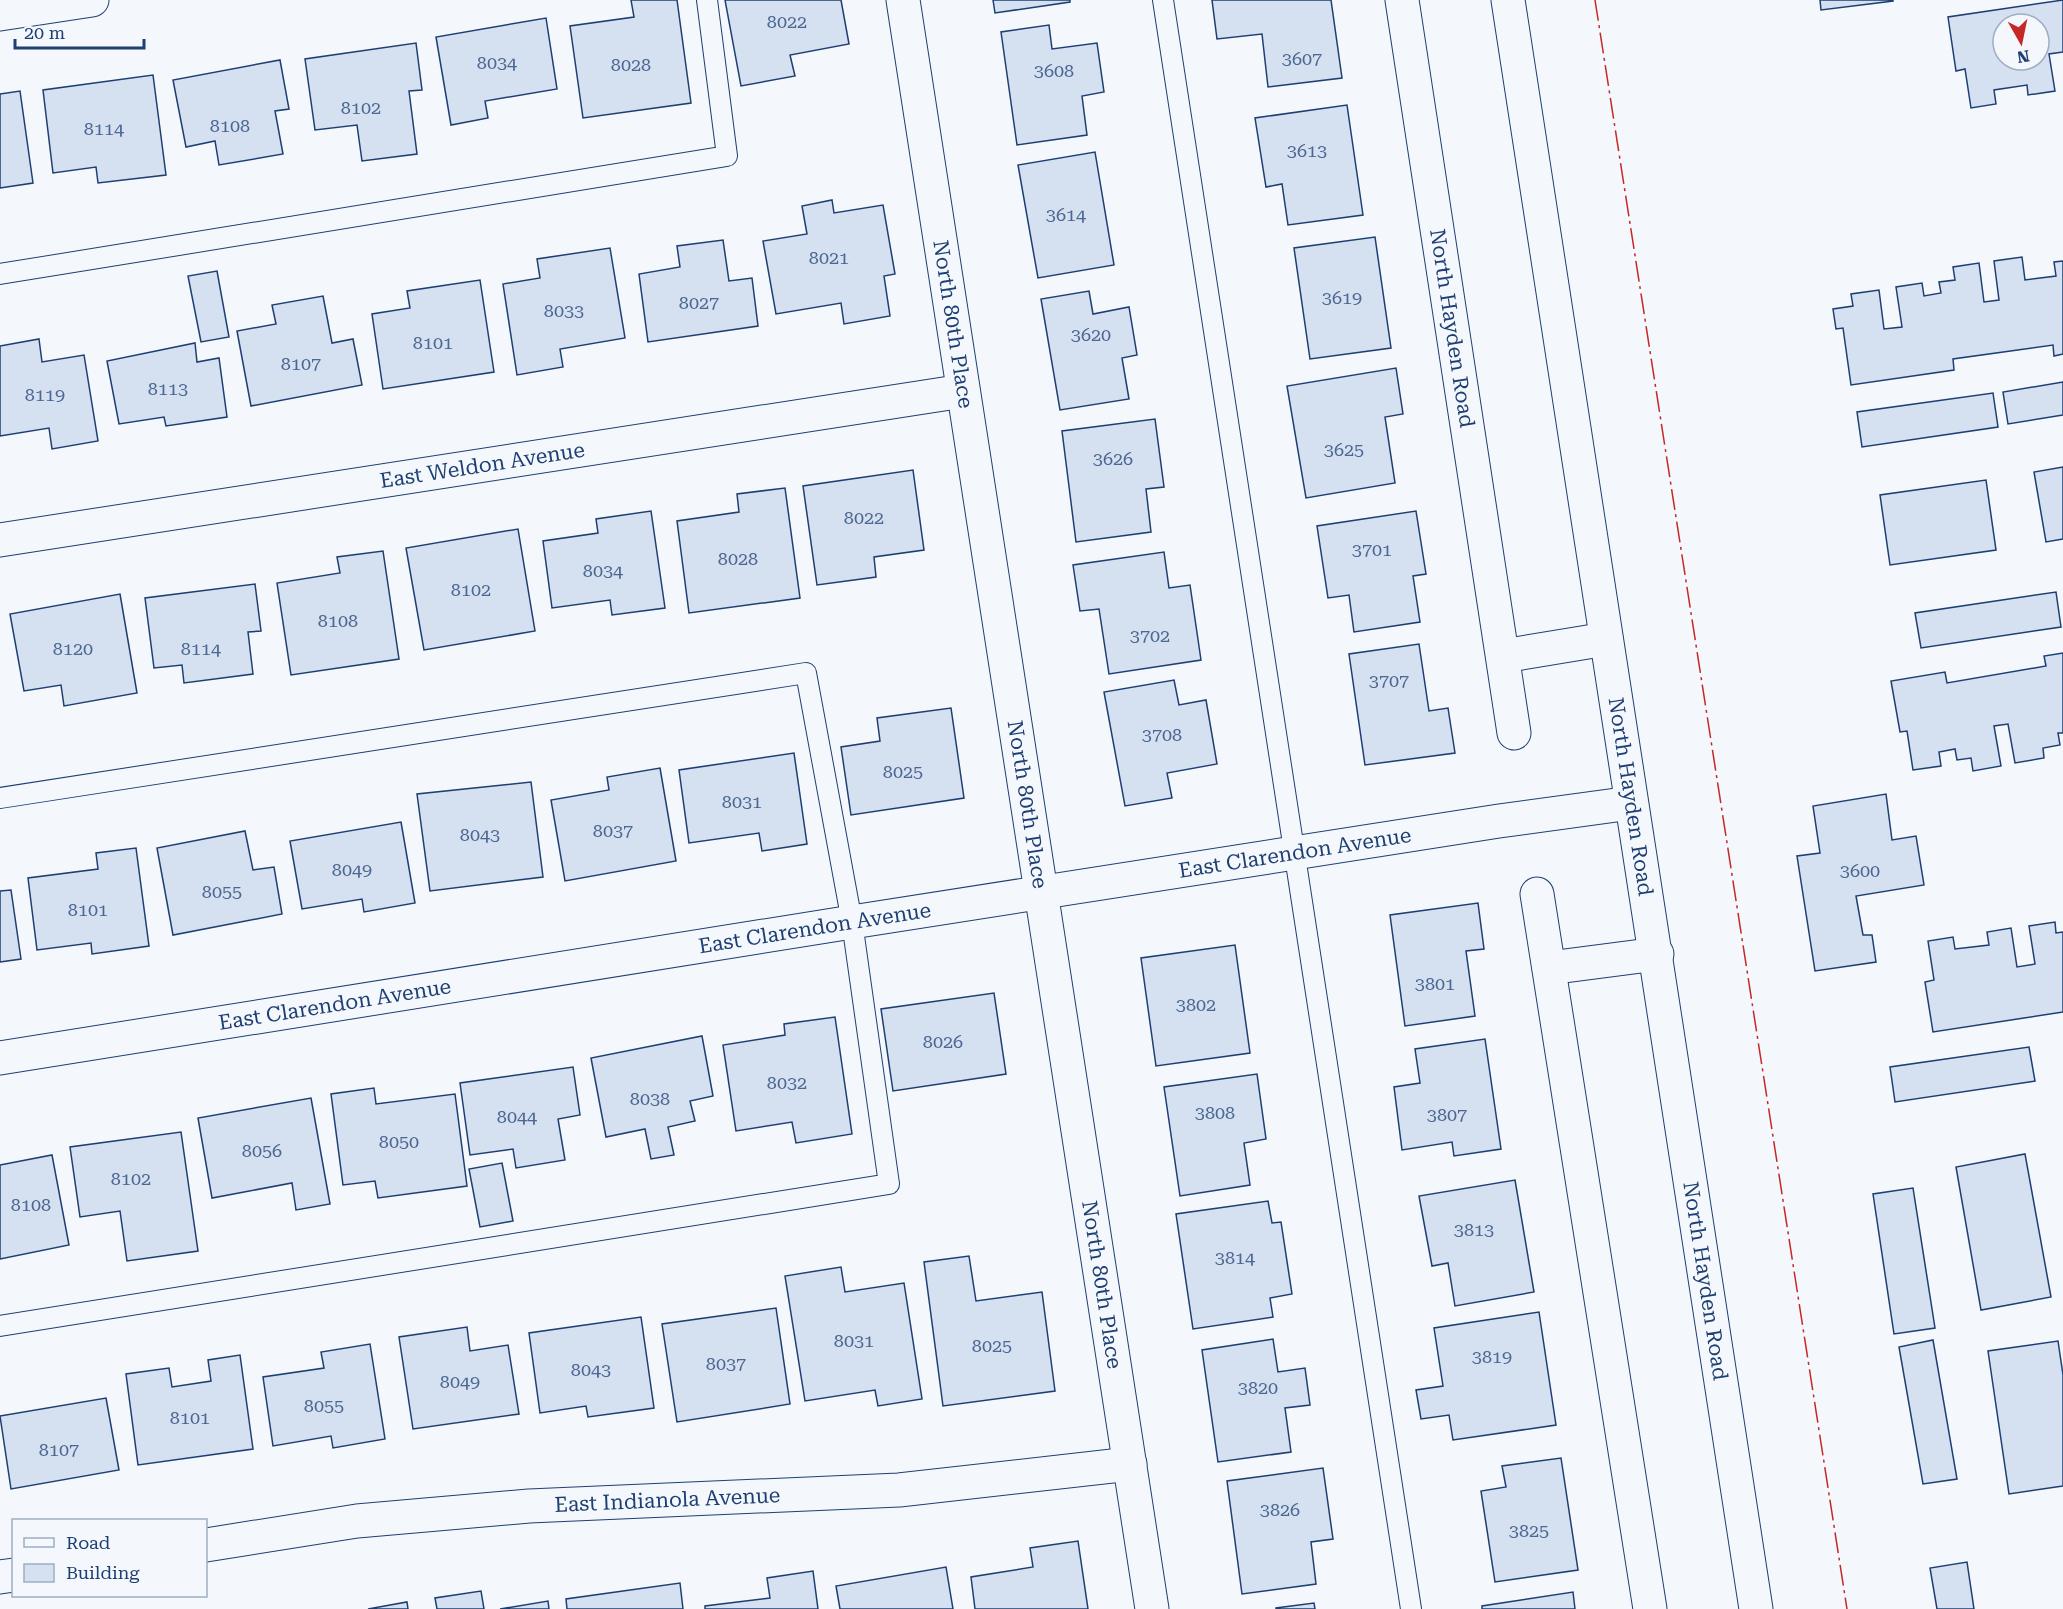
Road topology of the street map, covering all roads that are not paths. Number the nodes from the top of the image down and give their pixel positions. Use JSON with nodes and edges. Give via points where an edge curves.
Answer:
{"nodes":[{"id":1,"x":92,"y":0,"type":"edge"},
{"id":2,"x":707,"y":0,"type":"edge"},
{"id":3,"x":903,"y":0,"type":"edge"},
{"id":4,"x":1163,"y":0,"type":"edge"},
{"id":5,"x":1402,"y":0,"type":"edge"},
{"id":6,"x":1508,"y":0,"type":"edge"},
{"id":7,"x":0,"y":14,"type":"edge"},
{"id":8,"x":0,"y":274,"type":"edge"},
{"id":9,"x":963,"y":391,"type":"junction"},
{"id":10,"x":0,"y":540,"type":"edge"},
{"id":11,"x":1606,"y":639,"type":"junction"},
{"id":12,"x":1503,"y":656,"type":"junction"},
{"id":13,"x":1514,"y":733,"type":"dead end"},
{"id":14,"x":0,"y":798,"type":"edge"},
{"id":15,"x":1631,"y":803,"type":"junction"},
{"id":16,"x":1294,"y":854,"type":"junction"},
{"id":17,"x":1041,"y":892,"type":"junction"},
{"id":18,"x":1537,"y":894,"type":"dead end"},
{"id":19,"x":852,"y":922,"type":"junction"},
{"id":20,"x":1657,"y":954,"type":"junction"},
{"id":21,"x":1549,"y":968,"type":"junction"},
{"id":22,"x":0,"y":1058,"type":"edge"},
{"id":23,"x":0,"y":1326,"type":"edge"},
{"id":24,"x":1130,"y":1464,"type":"junction"},
{"id":25,"x":207,"y":1545,"type":"edge"},
{"id":26,"x":1152,"y":1609,"type":"edge"},
{"id":27,"x":1412,"y":1609,"type":"edge"},
{"id":28,"x":1650,"y":1609,"type":"edge"},
{"id":29,"x":1755,"y":1609,"type":"edge"}],
"edges":[{"from":1,"to":7,"type":"street"},
{"from":2,"to":8,"type":"lane","via":[[727,156]]},
{"from":3,"to":9,"type":"street","name":"North 80th Place"},
{"from":4,"to":16,"type":"lane"},
{"from":5,"to":12,"type":"street","name":"North Hayden Road"},
{"from":6,"to":11,"type":"street","name":"North Hayden Road"},
{"from":9,"to":10,"type":"street","name":"East Weldon Avenue"},
{"from":9,"to":17,"type":"street","name":"North 80th Place"},
{"from":11,"to":12,"type":"street"},
{"from":11,"to":15,"type":"street","name":"North Hayden Road"},
{"from":12,"to":13,"type":"street","name":"North Hayden Road"},
{"from":14,"to":19,"type":"lane","via":[[806,673]]},
{"from":15,"to":16,"type":"street","name":"East Clarendon Avenue"},
{"from":15,"to":20,"type":"street","name":"North Hayden Road"},
{"from":16,"to":17,"type":"street","name":"East Clarendon Avenue"},
{"from":16,"to":27,"type":"lane"},
{"from":17,"to":19,"type":"street","name":"East Clarendon Avenue"},
{"from":17,"to":24,"type":"street","name":"North 80th Place"},
{"from":18,"to":21,"type":"street"},
{"from":19,"to":22,"type":"street","name":"East Clarendon Avenue"},
{"from":19,"to":23,"type":"lane","via":[[889,1184]]},
{"from":20,"to":21,"type":"street"},
{"from":20,"to":29,"type":"street","name":"North Hayden Road"},
{"from":21,"to":28,"type":"street"},
{"from":24,"to":25,"type":"street","name":"East Indianola Avenue","via":[[900,1490],[529,1506],[368,1520]]},
{"from":24,"to":26,"type":"street","name":"North 80th Place"}]}
